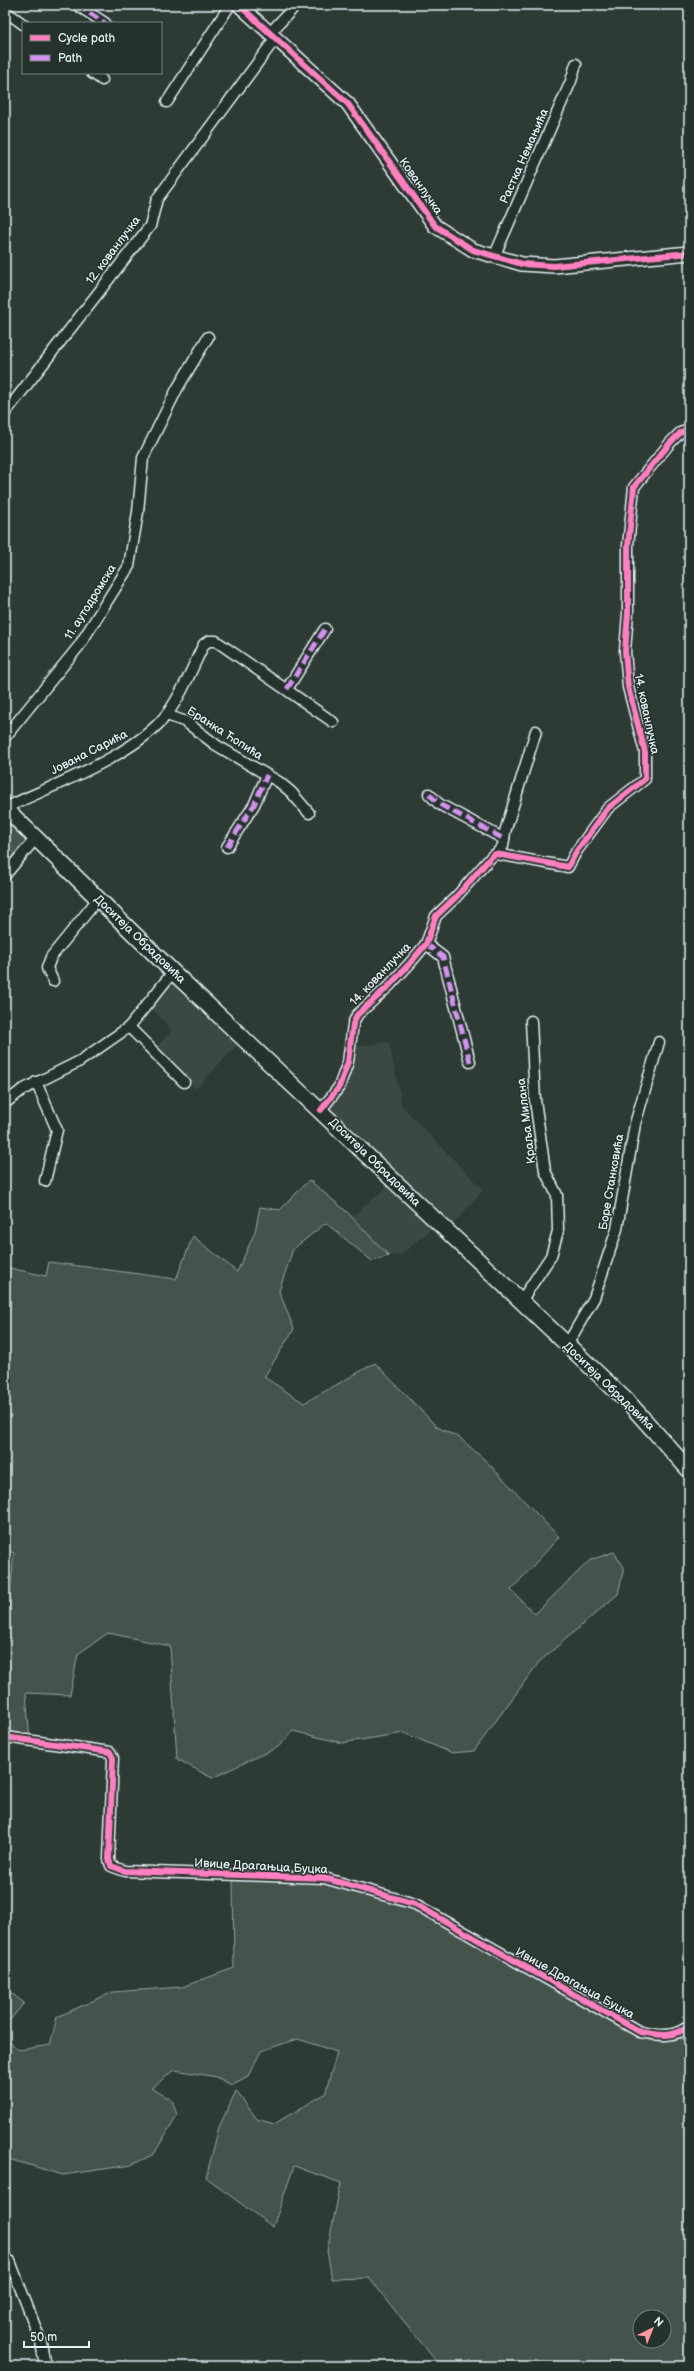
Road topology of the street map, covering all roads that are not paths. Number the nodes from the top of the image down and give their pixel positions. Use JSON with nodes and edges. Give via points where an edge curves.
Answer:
{"nodes":[{"id":1,"x":77,"y":5,"type":"edge"},
{"id":2,"x":230,"y":5,"type":"edge"},
{"id":3,"x":239,"y":5,"type":"edge"},
{"id":4,"x":296,"y":5,"type":"edge"},
{"id":5,"x":5,"y":11,"type":"edge"},
{"id":6,"x":103,"y":22,"type":"edge"},
{"id":7,"x":22,"y":23,"type":"edge"},
{"id":8,"x":272,"y":36,"type":"junction"},
{"id":9,"x":576,"y":64,"type":"dead end"},
{"id":10,"x":93,"y":74,"type":"edge"},
{"id":11,"x":102,"y":80,"type":"dead end"},
{"id":12,"x":168,"y":102,"type":"dead end"},
{"id":13,"x":689,"y":253,"type":"edge"},
{"id":14,"x":494,"y":257,"type":"junction"},
{"id":15,"x":208,"y":337,"type":"dead end"},
{"id":16,"x":5,"y":413,"type":"edge"},
{"id":17,"x":689,"y":430,"type":"edge"},
{"id":18,"x":325,"y":629,"type":"dead end"},
{"id":19,"x":287,"y":689,"type":"junction"},
{"id":20,"x":167,"y":714,"type":"junction"},
{"id":21,"x":333,"y":722,"type":"dead end"},
{"id":22,"x":536,"y":731,"type":"dead end"},
{"id":23,"x":5,"y":737,"type":"edge"},
{"id":24,"x":267,"y":775,"type":"junction"},
{"id":25,"x":429,"y":794,"type":"dead end"},
{"id":26,"x":5,"y":808,"type":"edge"},
{"id":27,"x":309,"y":813,"type":"dead end"},
{"id":28,"x":35,"y":839,"type":"junction"},
{"id":29,"x":504,"y":839,"type":"junction"},
{"id":30,"x":227,"y":847,"type":"dead end"},
{"id":31,"x":496,"y":854,"type":"junction"},
{"id":32,"x":5,"y":875,"type":"edge"},
{"id":33,"x":98,"y":899,"type":"junction"},
{"id":34,"x":426,"y":944,"type":"junction"},
{"id":35,"x":173,"y":972,"type":"junction"},
{"id":36,"x":53,"y":981,"type":"dead end"},
{"id":37,"x":531,"y":1021,"type":"dead end"},
{"id":38,"x":129,"y":1027,"type":"junction"},
{"id":39,"x":659,"y":1042,"type":"dead end"},
{"id":40,"x":470,"y":1062,"type":"dead end"},
{"id":41,"x":36,"y":1082,"type":"junction"},
{"id":42,"x":184,"y":1082,"type":"dead end"},
{"id":43,"x":5,"y":1103,"type":"edge"},
{"id":44,"x":321,"y":1110,"type":"junction"},
{"id":45,"x":45,"y":1181,"type":"dead end"},
{"id":46,"x":521,"y":1301,"type":"junction"},
{"id":47,"x":567,"y":1345,"type":"junction"},
{"id":48,"x":689,"y":1470,"type":"edge"},
{"id":49,"x":5,"y":1737,"type":"edge"},
{"id":50,"x":689,"y":2026,"type":"edge"},
{"id":51,"x":10,"y":2261,"type":"dead end"},
{"id":52,"x":44,"y":2366,"type":"edge"}],
"edges":[{"from":1,"to":6,"type":"street"},
{"from":2,"to":12,"type":"street"},
{"from":3,"to":8,"type":"street","name":"Кованлучка"},
{"from":4,"to":8,"type":"street","name":"12. кованлучка"},
{"from":5,"to":7,"type":"street"},
{"from":8,"to":14,"type":"street","name":"Кованлучка","via":[[348,104],[435,226],[473,250]]},
{"from":8,"to":16,"type":"street","name":"12. кованлучка","via":[[157,199],[150,226]]},
{"from":9,"to":14,"type":"street","name":"Растка Немањића","via":[[571,81]]},
{"from":10,"to":11,"type":"street"},
{"from":13,"to":14,"type":"street","name":"Кованлучка","via":[[554,266],[522,264]]},
{"from":15,"to":23,"type":"street","name":"11. аутодромска","via":[[177,389],[143,458],[138,512],[128,566],[79,646]]},
{"from":17,"to":31,"type":"street","name":"14. кованлучка","via":[[680,433],[670,443],[634,487],[628,546],[625,651],[628,688],[646,752],[646,779],[608,808],[568,867]]},
{"from":18,"to":19,"type":"street"},
{"from":19,"to":20,"type":"street","name":"Јована Сарића","via":[[216,641],[209,641],[204,644],[182,691]]},
{"from":19,"to":21,"type":"street","name":"Јована Сарића"},
{"from":20,"to":24,"type":"street","name":"Бранка Ћопића","via":[[186,722],[220,748]]},
{"from":20,"to":26,"type":"street","name":"Јована Сарића","via":[[139,742]]},
{"from":22,"to":29,"type":"street","name":"14. кованлучка"},
{"from":24,"to":27,"type":"street","name":"Бранка Ћопића","via":[[291,792]]},
{"from":24,"to":30,"type":"street","name":"Бранка Ћопића","via":[[254,805]]},
{"from":25,"to":29,"type":"street","via":[[439,804]]},
{"from":26,"to":28,"type":"main road","name":"Доситеја Обрадовића"},
{"from":28,"to":32,"type":"street"},
{"from":28,"to":33,"type":"main road","name":"Доситеја Обрадовића"},
{"from":29,"to":31,"type":"street","name":"14. кованлучка","via":[[503,846]]},
{"from":31,"to":34,"type":"street","name":"14. кованлучка","via":[[436,916]]},
{"from":33,"to":35,"type":"main road","name":"Доситеја Обрадовића"},
{"from":33,"to":36,"type":"street","via":[[51,956],[47,968]]},
{"from":34,"to":40,"type":"street","name":"14. кованлучка","via":[[444,957]]},
{"from":34,"to":44,"type":"street","name":"14. кованлучка","via":[[389,986],[357,1015],[353,1024],[348,1062],[339,1087]]},
{"from":35,"to":38,"type":"street"},
{"from":35,"to":44,"type":"main road","name":"Доситеја Обрадовића"},
{"from":37,"to":46,"type":"street","name":"Краља Милана","via":[[535,1100],[545,1171],[557,1195],[558,1231],[551,1256]]},
{"from":38,"to":41,"type":"street","via":[[80,1061]]},
{"from":38,"to":42,"type":"street"},
{"from":39,"to":47,"type":"street","name":"Боре Станковића","via":[[635,1124],[617,1229],[594,1298]]},
{"from":41,"to":43,"type":"street"},
{"from":41,"to":45,"type":"street","via":[[57,1130]]},
{"from":44,"to":46,"type":"main road","name":"Доситеја Обрадовића"},
{"from":46,"to":47,"type":"main road","name":"Доситеја Обрадовића"},
{"from":47,"to":48,"type":"main road","name":"Доситеја Обрадовића","via":[[629,1403]]},
{"from":49,"to":50,"type":"street","name":"Ивице Драгањца Буцка","via":[[110,1752],[113,1758],[109,1859],[111,1866],[116,1869],[324,1878],[415,1904],[640,2032],[679,2034]]},
{"from":51,"to":52,"type":"street","via":[[41,2342]]}]}
